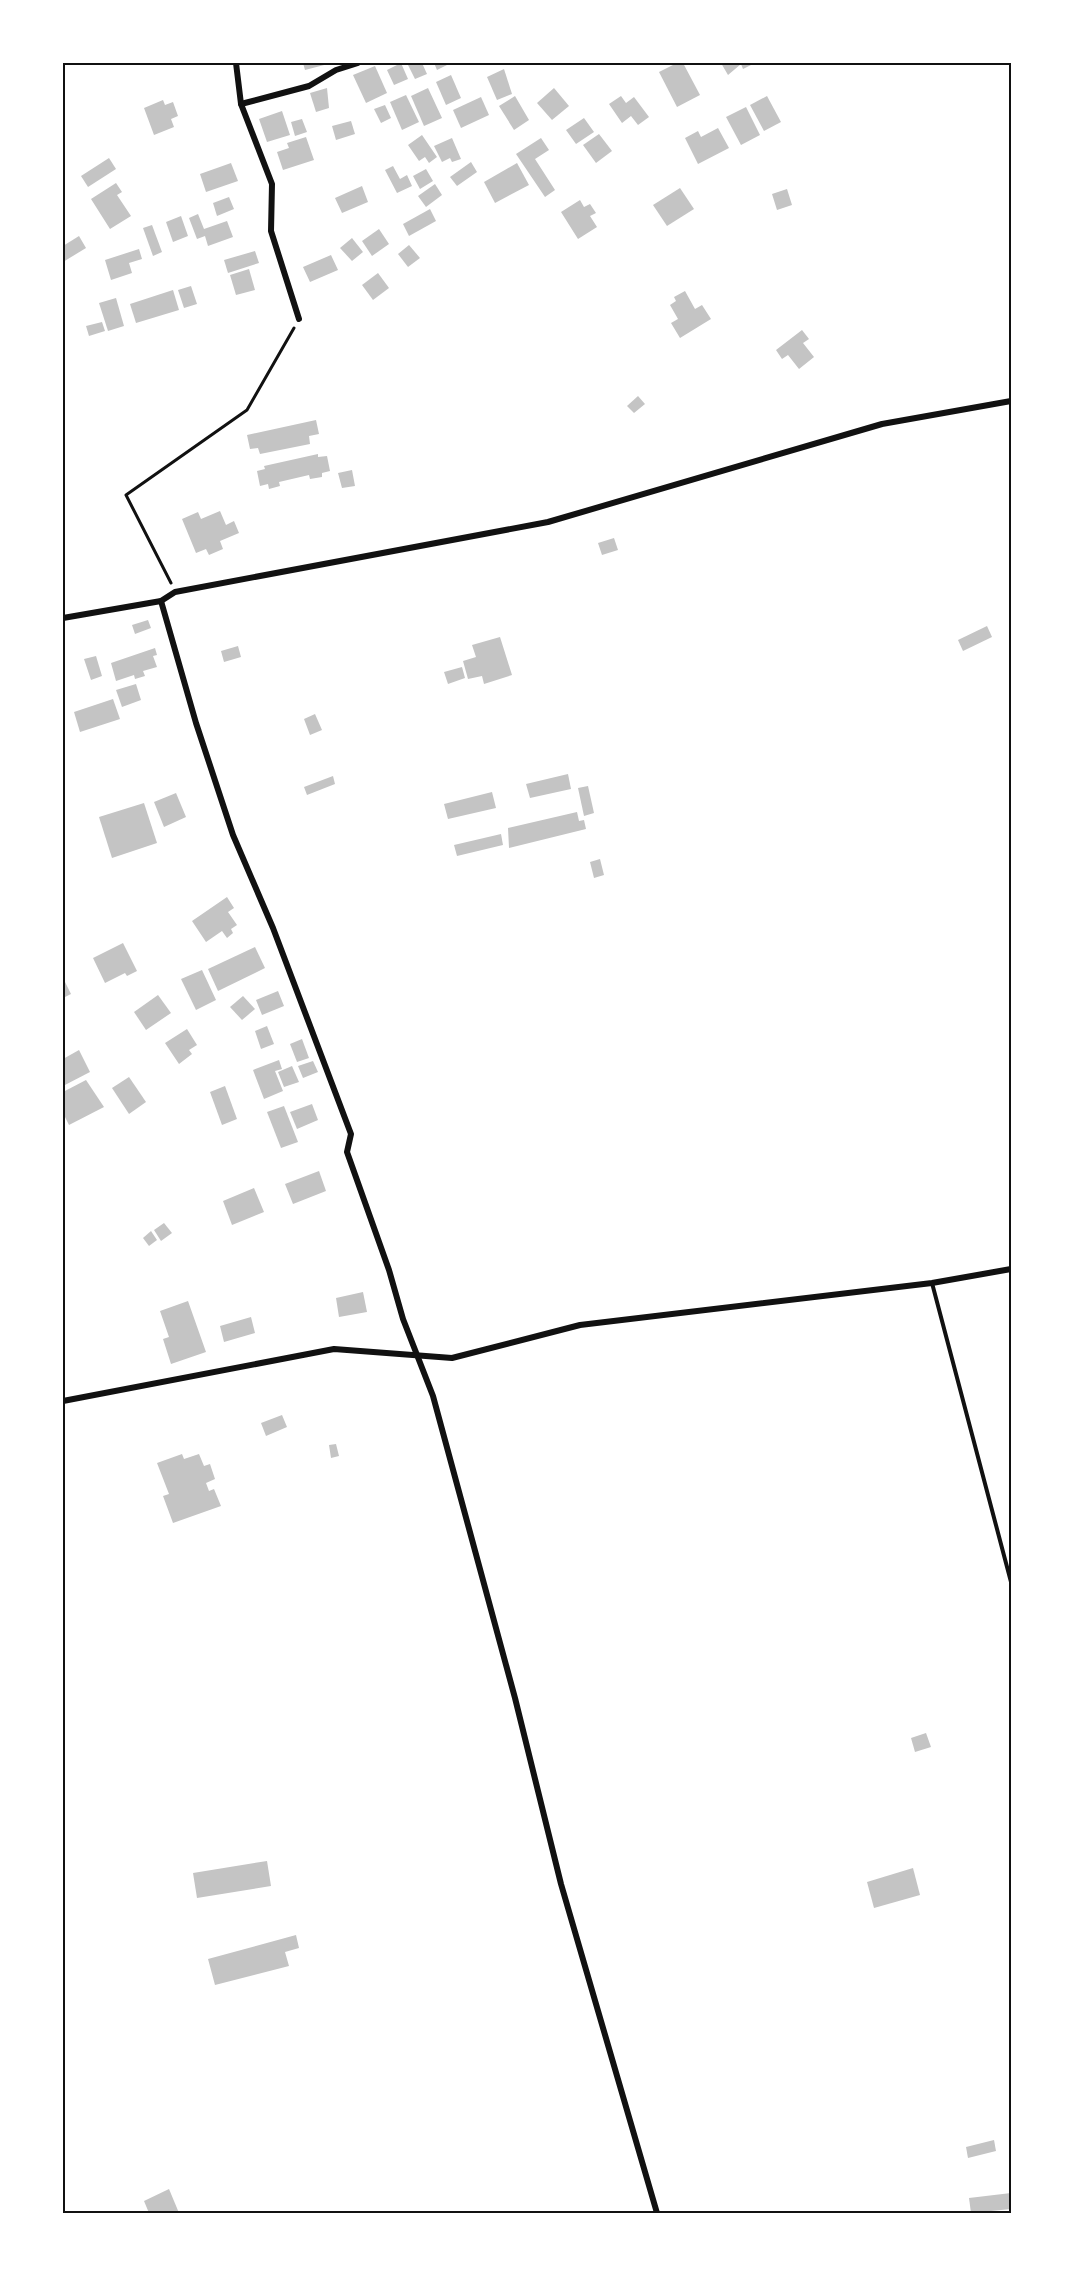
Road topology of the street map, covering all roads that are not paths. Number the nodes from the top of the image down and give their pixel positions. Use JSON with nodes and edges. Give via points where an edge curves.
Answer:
{"nodes":[{"id":1,"x":236,"y":63,"type":"edge"},
{"id":2,"x":358,"y":63,"type":"edge"},
{"id":3,"x":241,"y":104,"type":"junction"},
{"id":4,"x":299,"y":319,"type":"road end"},
{"id":5,"x":1011,"y":401,"type":"edge"},
{"id":6,"x":161,"y":601,"type":"junction"},
{"id":7,"x":63,"y":618,"type":"edge"},
{"id":8,"x":1011,"y":1269,"type":"edge"},
{"id":9,"x":932,"y":1283,"type":"junction"},
{"id":10,"x":417,"y":1355,"type":"junction"},
{"id":11,"x":63,"y":1401,"type":"edge"},
{"id":12,"x":1011,"y":1582,"type":"edge"},
{"id":13,"x":657,"y":2213,"type":"edge"}],
"edges":[{"from":1,"to":3,"type":"street"},
{"from":2,"to":3,"type":"street","via":[[336,70],[309,86]]},
{"from":3,"to":4,"type":"street","via":[[272,184],[271,231]]},
{"from":5,"to":6,"type":"street","via":[[882,424],[548,522],[175,592]]},
{"from":6,"to":7,"type":"street"},
{"from":6,"to":10,"type":"street","via":[[233,835],[273,928],[351,1134],[347,1152]]},
{"from":8,"to":9,"type":"street"},
{"from":9,"to":10,"type":"street","via":[[580,1325],[452,1358]]},
{"from":9,"to":12,"type":"lane"},
{"from":10,"to":11,"type":"street","via":[[334,1349]]},
{"from":10,"to":13,"type":"street","via":[[436,1407],[561,1884]]}]}
